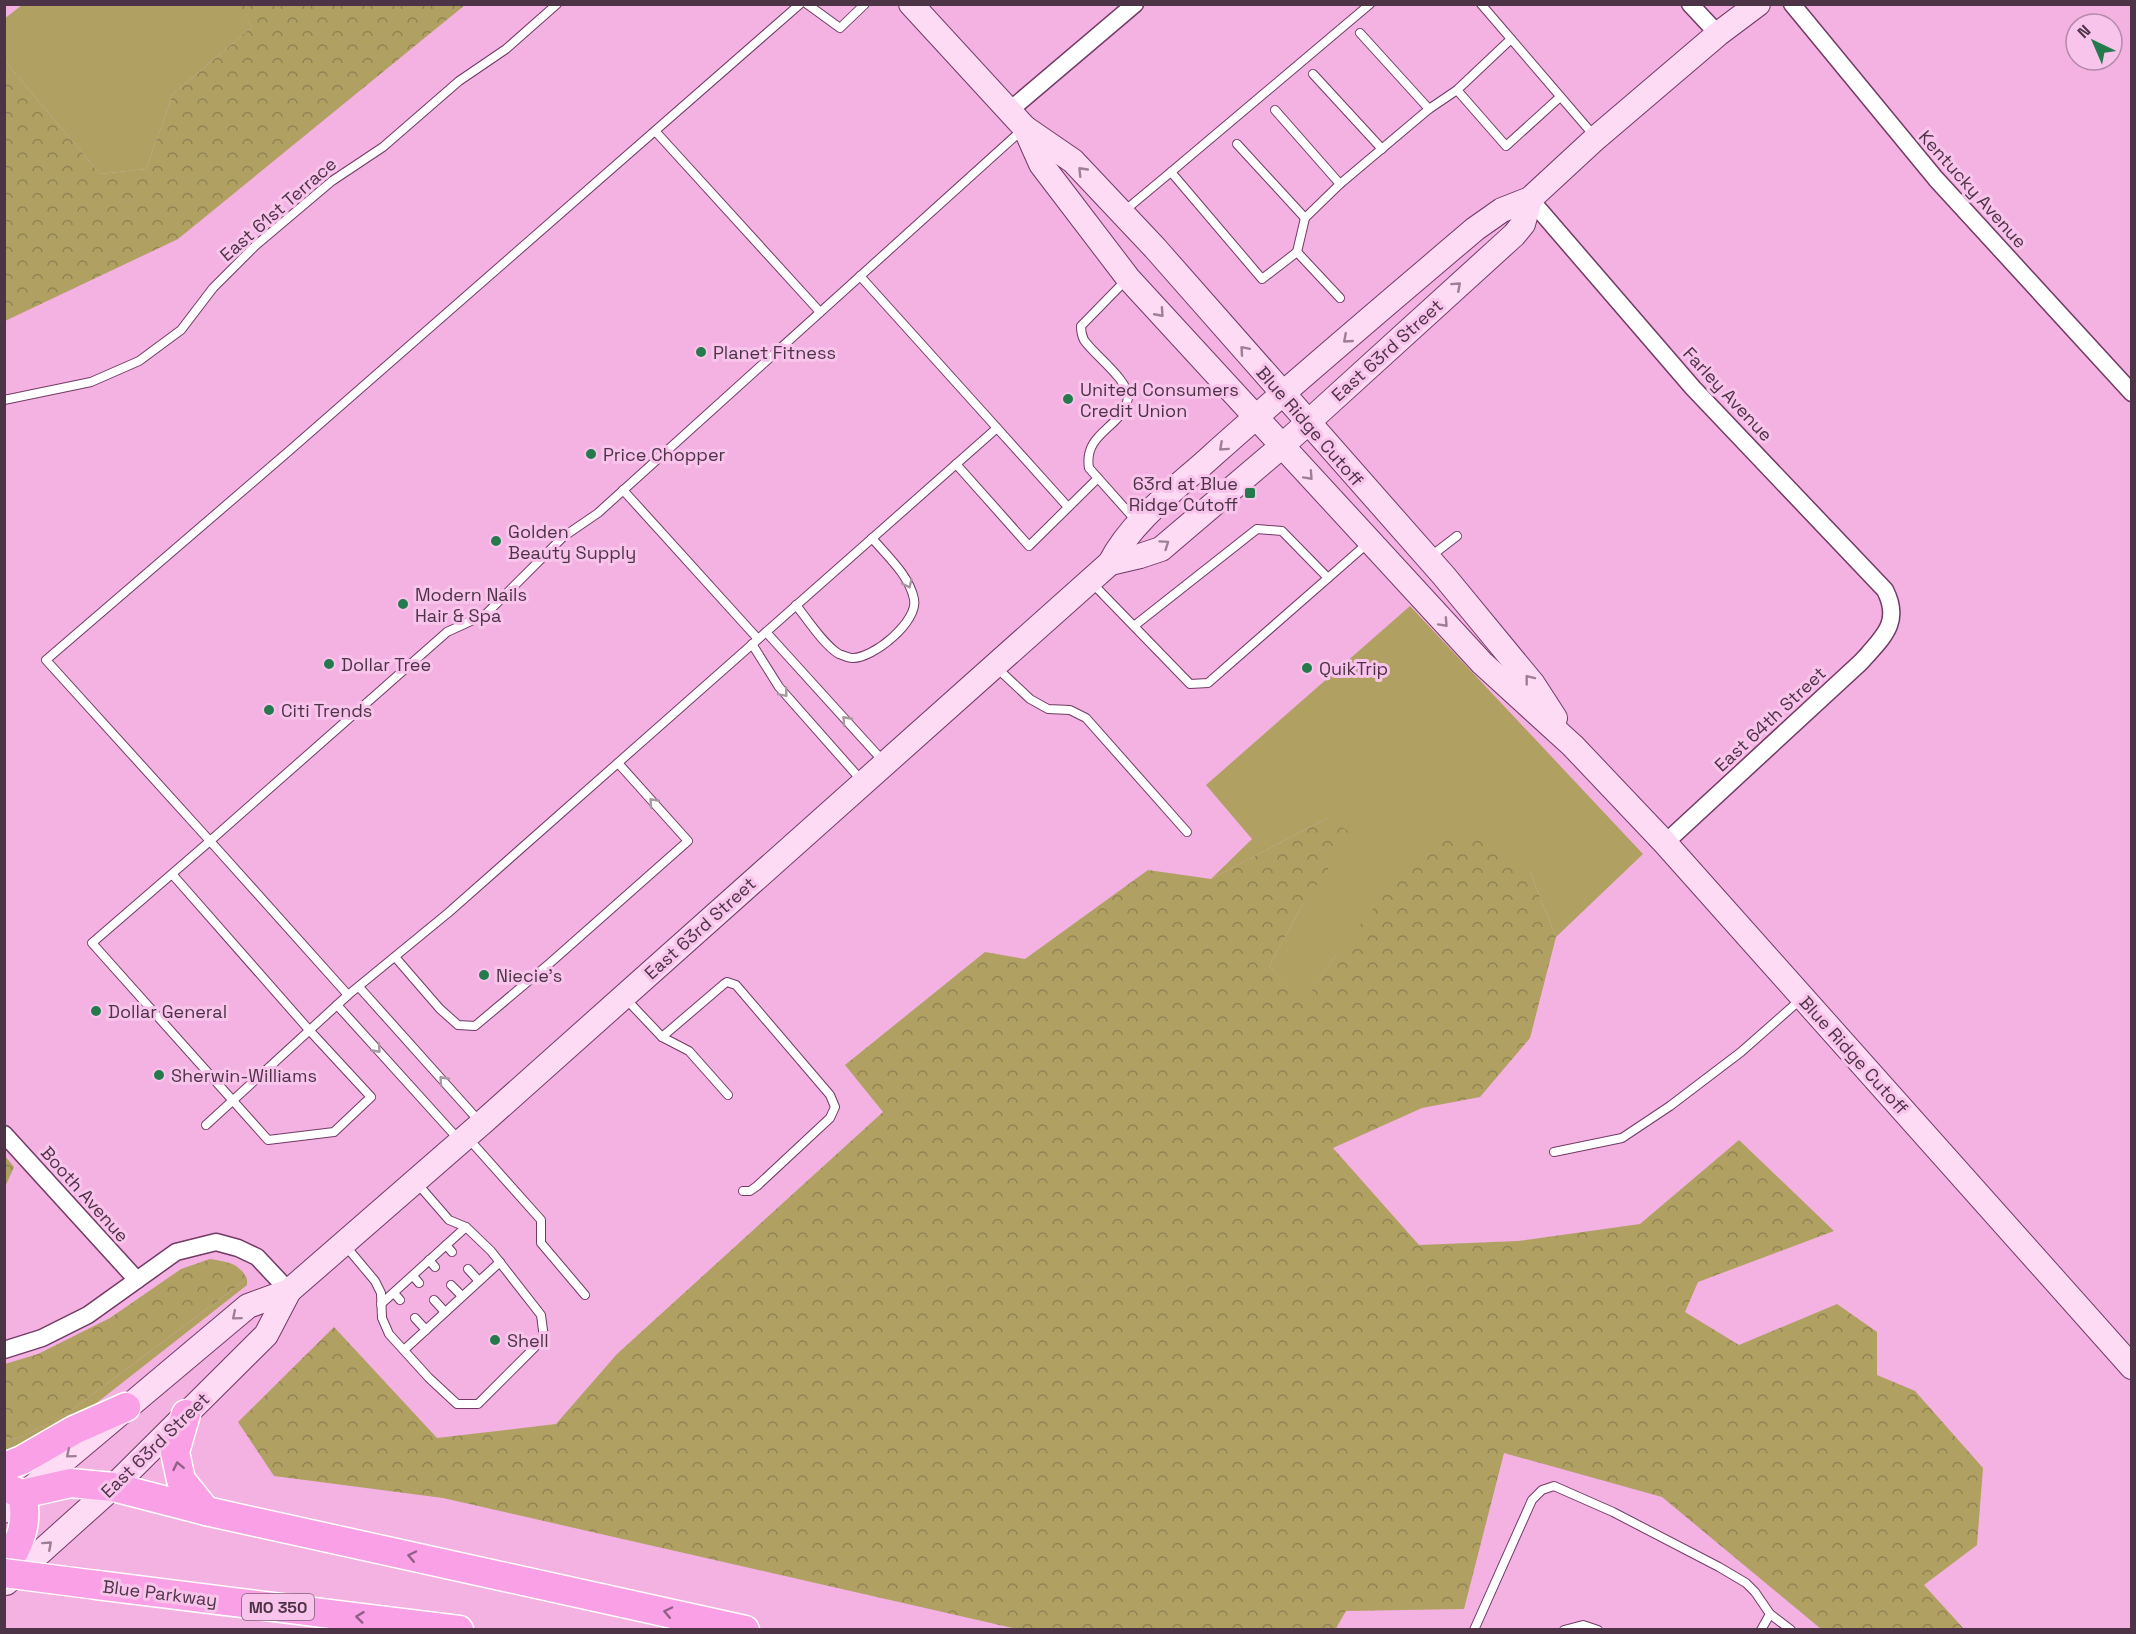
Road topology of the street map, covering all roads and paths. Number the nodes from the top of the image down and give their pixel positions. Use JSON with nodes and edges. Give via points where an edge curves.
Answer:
{"nodes":[{"id":1,"x":557,"y":4,"type":"edge"},
{"id":2,"x":800,"y":4,"type":"edge"},
{"id":3,"x":807,"y":4,"type":"edge"},
{"id":4,"x":865,"y":4,"type":"edge"},
{"id":5,"x":911,"y":4,"type":"edge"},
{"id":6,"x":1135,"y":4,"type":"edge"},
{"id":7,"x":1370,"y":4,"type":"edge"},
{"id":8,"x":1481,"y":4,"type":"edge"},
{"id":9,"x":1690,"y":4,"type":"edge"},
{"id":10,"x":1758,"y":4,"type":"edge"},
{"id":11,"x":1792,"y":4,"type":"edge"},
{"id":12,"x":1360,"y":33,"type":"dead end"},
{"id":13,"x":1718,"y":34,"type":"junction"},
{"id":14,"x":1511,"y":39,"type":"junction"},
{"id":15,"x":1313,"y":74,"type":"dead end"},
{"id":16,"x":1457,"y":90,"type":"junction"},
{"id":17,"x":1560,"y":97,"type":"junction"},
{"id":18,"x":1429,"y":109,"type":"junction"},
{"id":19,"x":1275,"y":110,"type":"dead end"},
{"id":20,"x":1017,"y":120,"type":"junction"},
{"id":21,"x":656,"y":132,"type":"junction"},
{"id":22,"x":1596,"y":138,"type":"junction"},
{"id":23,"x":1237,"y":144,"type":"dead end"},
{"id":24,"x":1382,"y":149,"type":"junction"},
{"id":25,"x":1171,"y":172,"type":"junction"},
{"id":26,"x":1340,"y":184,"type":"junction"},
{"id":27,"x":1530,"y":199,"type":"junction"},
{"id":28,"x":1123,"y":213,"type":"junction"},
{"id":29,"x":1305,"y":218,"type":"junction"},
{"id":30,"x":1297,"y":252,"type":"junction"},
{"id":31,"x":860,"y":276,"type":"junction"},
{"id":32,"x":1128,"y":278,"type":"junction"},
{"id":33,"x":1340,"y":298,"type":"dead end"},
{"id":34,"x":820,"y":312,"type":"junction"},
{"id":35,"x":2132,"y":393,"type":"edge"},
{"id":36,"x":1283,"y":394,"type":"junction"},
{"id":37,"x":4,"y":400,"type":"edge"},
{"id":38,"x":1256,"y":417,"type":"junction"},
{"id":39,"x":1308,"y":423,"type":"junction"},
{"id":40,"x":997,"y":428,"type":"junction"},
{"id":41,"x":1282,"y":446,"type":"junction"},
{"id":42,"x":956,"y":464,"type":"junction"},
{"id":43,"x":1098,"y":478,"type":"junction"},
{"id":44,"x":623,"y":490,"type":"junction"},
{"id":45,"x":1068,"y":507,"type":"junction"},
{"id":46,"x":1138,"y":523,"type":"junction"},
{"id":47,"x":1457,"y":536,"type":"dead end"},
{"id":48,"x":873,"y":538,"type":"junction"},
{"id":49,"x":1370,"y":541,"type":"junction"},
{"id":50,"x":1428,"y":559,"type":"junction"},
{"id":51,"x":1110,"y":563,"type":"junction"},
{"id":52,"x":1328,"y":578,"type":"junction"},
{"id":53,"x":1090,"y":581,"type":"junction"},
{"id":54,"x":796,"y":605,"type":"junction"},
{"id":55,"x":1893,"y":616,"type":"joint"},
{"id":56,"x":1134,"y":626,"type":"junction"},
{"id":57,"x":766,"y":632,"type":"junction"},
{"id":58,"x":755,"y":642,"type":"junction"},
{"id":59,"x":995,"y":666,"type":"junction"},
{"id":60,"x":1573,"y":746,"type":"junction"},
{"id":61,"x":618,"y":763,"type":"junction"},
{"id":62,"x":885,"y":763,"type":"junction"},
{"id":63,"x":864,"y":783,"type":"junction"},
{"id":64,"x":1187,"y":832,"type":"dead end"},
{"id":65,"x":210,"y":842,"type":"junction"},
{"id":66,"x":1665,"y":843,"type":"junction"},
{"id":67,"x":172,"y":874,"type":"junction"},
{"id":68,"x":395,"y":957,"type":"junction"},
{"id":69,"x":359,"y":987,"type":"junction"},
{"id":70,"x":348,"y":995,"type":"junction"},
{"id":71,"x":624,"y":997,"type":"junction"},
{"id":72,"x":1803,"y":998,"type":"junction"},
{"id":73,"x":337,"y":1005,"type":"junction"},
{"id":74,"x":310,"y":1031,"type":"junction"},
{"id":75,"x":662,"y":1037,"type":"junction"},
{"id":76,"x":728,"y":1095,"type":"dead end"},
{"id":77,"x":234,"y":1101,"type":"junction"},
{"id":78,"x":206,"y":1125,"type":"dead end"},
{"id":79,"x":4,"y":1134,"type":"edge"},
{"id":80,"x":470,"y":1134,"type":"junction"},
{"id":81,"x":1554,"y":1152,"type":"dead end"},
{"id":82,"x":415,"y":1182,"type":"junction"},
{"id":83,"x":743,"y":1191,"type":"dead end"},
{"id":84,"x":466,"y":1227,"type":"junction"},
{"id":85,"x":344,"y":1243,"type":"junction"},
{"id":86,"x":500,"y":1262,"type":"junction"},
{"id":87,"x":468,"y":1269,"type":"dead end"},
{"id":88,"x":137,"y":1280,"type":"junction"},
{"id":89,"x":479,"y":1281,"type":"junction"},
{"id":90,"x":451,"y":1285,"type":"dead end"},
{"id":91,"x":289,"y":1291,"type":"junction"},
{"id":92,"x":585,"y":1295,"type":"dead end"},
{"id":93,"x":462,"y":1296,"type":"junction"},
{"id":94,"x":434,"y":1300,"type":"dead end"},
{"id":95,"x":381,"y":1304,"type":"junction"},
{"id":96,"x":445,"y":1312,"type":"junction"},
{"id":97,"x":415,"y":1318,"type":"dead end"},
{"id":98,"x":426,"y":1330,"type":"junction"},
{"id":99,"x":4,"y":1350,"type":"edge"},
{"id":100,"x":404,"y":1350,"type":"junction"},
{"id":101,"x":2132,"y":1367,"type":"edge"},
{"id":102,"x":126,"y":1407,"type":"junction"},
{"id":103,"x":186,"y":1414,"type":"junction"},
{"id":104,"x":4,"y":1467,"type":"edge"},
{"id":105,"x":113,"y":1487,"type":"junction"},
{"id":106,"x":10,"y":1497,"type":"edge"},
{"id":107,"x":206,"y":1511,"type":"junction"},
{"id":108,"x":4,"y":1568,"type":"edge"},
{"id":109,"x":4,"y":1573,"type":"edge"},
{"id":110,"x":4,"y":1584,"type":"edge"},
{"id":111,"x":1770,"y":1614,"type":"junction"},
{"id":112,"x":459,"y":1629,"type":"edge"},
{"id":113,"x":745,"y":1629,"type":"edge"},
{"id":114,"x":1477,"y":1629,"type":"edge"},
{"id":115,"x":1564,"y":1629,"type":"edge"},
{"id":116,"x":1598,"y":1629,"type":"edge"},
{"id":117,"x":1761,"y":1629,"type":"edge"},
{"id":118,"x":1791,"y":1629,"type":"edge"}],
"edges":[{"from":1,"to":37,"type":"lane","name":"East 61st Terrace","via":[[506,50],[459,81],[383,147],[332,181],[255,246],[213,288],[181,330],[139,361],[91,382]]},
{"from":2,"to":21,"type":"lane"},
{"from":3,"to":4,"type":"lane","via":[[840,28]]},
{"from":5,"to":20,"type":"main road","name":"Blue Ridge Cutoff"},
{"from":6,"to":20,"type":"street"},
{"from":7,"to":25,"type":"lane"},
{"from":8,"to":14,"type":"lane"},
{"from":9,"to":13,"type":"street"},
{"from":10,"to":13,"type":"main road","name":"East 63rd Street"},
{"from":11,"to":35,"type":"street","name":"Kentucky Avenue","via":[[1936,179]]},
{"from":12,"to":18,"type":"lane"},
{"from":13,"to":22,"type":"main road","name":"East 63rd Street"},
{"from":14,"to":16,"type":"lane"},
{"from":14,"to":17,"type":"lane"},
{"from":15,"to":24,"type":"lane"},
{"from":16,"to":17,"type":"lane","via":[[1506,146]]},
{"from":16,"to":18,"type":"lane"},
{"from":17,"to":22,"type":"lane"},
{"from":18,"to":24,"type":"lane"},
{"from":19,"to":26,"type":"lane"},
{"from":28,"to":20,"type":"main road","name":"Blue Ridge Cutoff","one_way":true,"via":[[1073,161]]},
{"from":20,"to":31,"type":"lane"},
{"from":20,"to":32,"type":"main road","name":"Blue Ridge Cutoff","via":[[1041,164]]},
{"from":21,"to":34,"type":"lane"},
{"from":21,"to":65,"type":"lane","via":[[46,660]]},
{"from":22,"to":27,"type":"main road","name":"East 63rd Street"},
{"from":23,"to":29,"type":"lane"},
{"from":24,"to":26,"type":"lane"},
{"from":25,"to":28,"type":"lane"},
{"from":25,"to":30,"type":"lane","via":[[1262,279]]},
{"from":26,"to":29,"type":"lane"},
{"from":27,"to":36,"type":"main road","name":"East 63rd Street","one_way":true,"via":[[1502,210],[1475,229]]},
{"from":39,"to":27,"type":"main road","name":"East 63rd Street","one_way":true,"via":[[1514,235],[1523,224]]},
{"from":27,"to":55,"type":"street","name":"Farley Avenue","via":[[1694,387],[1885,590],[1892,602]]},
{"from":36,"to":28,"type":"main road","name":"Blue Ridge Cutoff","one_way":true},
{"from":29,"to":30,"type":"lane"},
{"from":30,"to":33,"type":"lane"},
{"from":31,"to":34,"type":"lane"},
{"from":31,"to":40,"type":"lane"},
{"from":32,"to":38,"type":"main road","name":"Blue Ridge Cutoff","one_way":true},
{"from":32,"to":43,"type":"lane","via":[[1081,326],[1084,339],[1126,387],[1128,398],[1119,417],[1097,437],[1087,456],[1089,468]]},
{"from":34,"to":44,"type":"lane"},
{"from":36,"to":38,"type":"main road","name":"East 63rd Street"},
{"from":36,"to":39,"type":"main road","name":"Blue Ridge Cutoff"},
{"from":38,"to":41,"type":"main road","name":"Blue Ridge Cutoff"},
{"from":38,"to":46,"type":"main road","name":"East 63rd Street","one_way":true},
{"from":39,"to":41,"type":"main road","name":"East 63rd Street"},
{"from":39,"to":50,"type":"main road","name":"Blue Ridge Cutoff"},
{"from":40,"to":42,"type":"lane"},
{"from":40,"to":45,"type":"lane"},
{"from":41,"to":49,"type":"main road","name":"Blue Ridge Cutoff","one_way":true},
{"from":51,"to":41,"type":"main road","name":"East 63rd Street","one_way":true,"via":[[1161,549]]},
{"from":42,"to":45,"type":"lane","via":[[1029,546]]},
{"from":42,"to":48,"type":"lane"},
{"from":43,"to":45,"type":"lane"},
{"from":43,"to":46,"type":"lane"},
{"from":44,"to":58,"type":"lane"},
{"from":44,"to":65,"type":"lane","via":[[563,537],[486,614],[447,632]]},
{"from":46,"to":51,"type":"main road","name":"East 63rd Street"},
{"from":47,"to":50,"type":"lane"},
{"from":48,"to":54,"type":"lane"},
{"from":48,"to":54,"type":"lane","one_way":true,"via":[[905,577],[915,600],[911,618],[874,652],[852,658],[838,653]]},
{"from":49,"to":52,"type":"lane"},
{"from":49,"to":60,"type":"main road","name":"Blue Ridge Cutoff","one_way":true,"via":[[1482,663]]},
{"from":60,"to":50,"type":"main road","name":"Blue Ridge Cutoff","one_way":true,"via":[[1533,684]]},
{"from":51,"to":53,"type":"main road","name":"East 63rd Street"},
{"from":52,"to":56,"type":"lane","via":[[1282,531],[1257,529]]},
{"from":52,"to":56,"type":"lane","via":[[1208,683],[1190,684]]},
{"from":53,"to":56,"type":"lane"},
{"from":53,"to":59,"type":"main road","name":"East 63rd Street"},
{"from":54,"to":57,"type":"lane"},
{"from":55,"to":66,"type":"street","name":"East 64th Street","via":[[1887,632],[1861,662]]},
{"from":57,"to":58,"type":"lane"},
{"from":62,"to":57,"type":"lane","one_way":true},
{"from":58,"to":61,"type":"lane"},
{"from":58,"to":63,"type":"lane","one_way":true,"via":[[779,687]]},
{"from":59,"to":62,"type":"main road","name":"East 63rd Street"},
{"from":59,"to":64,"type":"lane","via":[[1030,699],[1048,709],[1070,710],[1086,718]]},
{"from":60,"to":66,"type":"main road","name":"Blue Ridge Cutoff"},
{"from":61,"to":68,"type":"lane"},
{"from":68,"to":61,"type":"lane","one_way":true,"via":[[458,1025],[475,1026],[550,963],[688,841]]},
{"from":62,"to":63,"type":"main road","name":"East 63rd Street"},
{"from":63,"to":71,"type":"main road","name":"East 63rd Street"},
{"from":65,"to":67,"type":"lane"},
{"from":65,"to":70,"type":"lane"},
{"from":66,"to":72,"type":"main road","name":"Blue Ridge Cutoff"},
{"from":67,"to":74,"type":"lane"},
{"from":67,"to":77,"type":"lane","via":[[92,943]]},
{"from":68,"to":69,"type":"lane"},
{"from":69,"to":70,"type":"lane"},
{"from":80,"to":69,"type":"lane","one_way":true},
{"from":70,"to":73,"type":"lane"},
{"from":71,"to":75,"type":"lane"},
{"from":71,"to":80,"type":"main road","name":"East 63rd Street"},
{"from":72,"to":81,"type":"lane","via":[[1741,1052],[1622,1138]]},
{"from":72,"to":101,"type":"main road","name":"Blue Ridge Cutoff"},
{"from":73,"to":74,"type":"lane"},
{"from":73,"to":80,"type":"lane","one_way":true},
{"from":74,"to":77,"type":"lane"},
{"from":74,"to":77,"type":"lane","via":[[371,1097],[334,1132],[268,1140]]},
{"from":75,"to":76,"type":"lane","via":[[689,1051]]},
{"from":75,"to":83,"type":"lane","via":[[724,984],[731,983],[830,1095],[835,1107],[830,1118],[757,1186]]},
{"from":77,"to":78,"type":"lane"},
{"from":79,"to":88,"type":"street","name":"Booth Avenue"},
{"from":80,"to":82,"type":"main road","name":"East 63rd Street"},
{"from":80,"to":92,"type":"lane","via":[[541,1220],[541,1243]]},
{"from":82,"to":84,"type":"lane","via":[[449,1220]]},
{"from":82,"to":85,"type":"main road","name":"East 63rd Street"},
{"from":84,"to":86,"type":"lane"},
{"from":84,"to":95,"type":"lane","via":[[416,1279]]},
{"from":85,"to":91,"type":"main road","name":"East 63rd Street"},
{"from":85,"to":95,"type":"lane","via":[[375,1281]]},
{"from":86,"to":89,"type":"lane"},
{"from":86,"to":100,"type":"lane","via":[[541,1314],[544,1338],[478,1404],[457,1404]]},
{"from":87,"to":89,"type":"lane"},
{"from":88,"to":91,"type":"street","via":[[176,1252],[216,1242],[257,1257]]},
{"from":88,"to":99,"type":"street","via":[[88,1315],[42,1338]]},
{"from":89,"to":93,"type":"lane"},
{"from":90,"to":93,"type":"lane"},
{"from":91,"to":102,"type":"main road","name":"East 63rd Street","one_way":true,"via":[[248,1306]]},
{"from":91,"to":103,"type":"main road","name":"East 63rd Street","via":[[266,1335]]},
{"from":93,"to":96,"type":"lane"},
{"from":94,"to":96,"type":"lane"},
{"from":95,"to":100,"type":"lane","via":[[388,1334]]},
{"from":96,"to":98,"type":"lane"},
{"from":97,"to":98,"type":"lane"},
{"from":98,"to":100,"type":"lane"},
{"from":102,"to":104,"type":"highway"},
{"from":102,"to":106,"type":"main road","name":"East 63rd Street","one_way":true},
{"from":103,"to":105,"type":"main road","name":"East 63rd Street"},
{"from":107,"to":103,"type":"highway","one_way":true,"via":[[181,1480],[176,1457]]},
{"from":105,"to":106,"type":"highway","via":[[71,1484]]},
{"from":105,"to":107,"type":"highway"},
{"from":110,"to":105,"type":"main road","name":"East 63rd Street","one_way":true},
{"from":106,"to":108,"type":"highway","via":[[26,1507],[22,1536]]},
{"from":113,"to":107,"type":"highway","one_way":true},
{"from":112,"to":109,"type":"highway","name":"Blue Parkway","number":"MO 350","one_way":true,"bridge":true},
{"from":111,"to":114,"type":"lane","via":[[1751,1587],[1719,1567],[1554,1486],[1542,1490],[1532,1500]]},
{"from":111,"to":117,"type":"lane"},
{"from":111,"to":118,"type":"lane"},
{"from":115,"to":116,"type":"lane","via":[[1583,1625]]}]}
